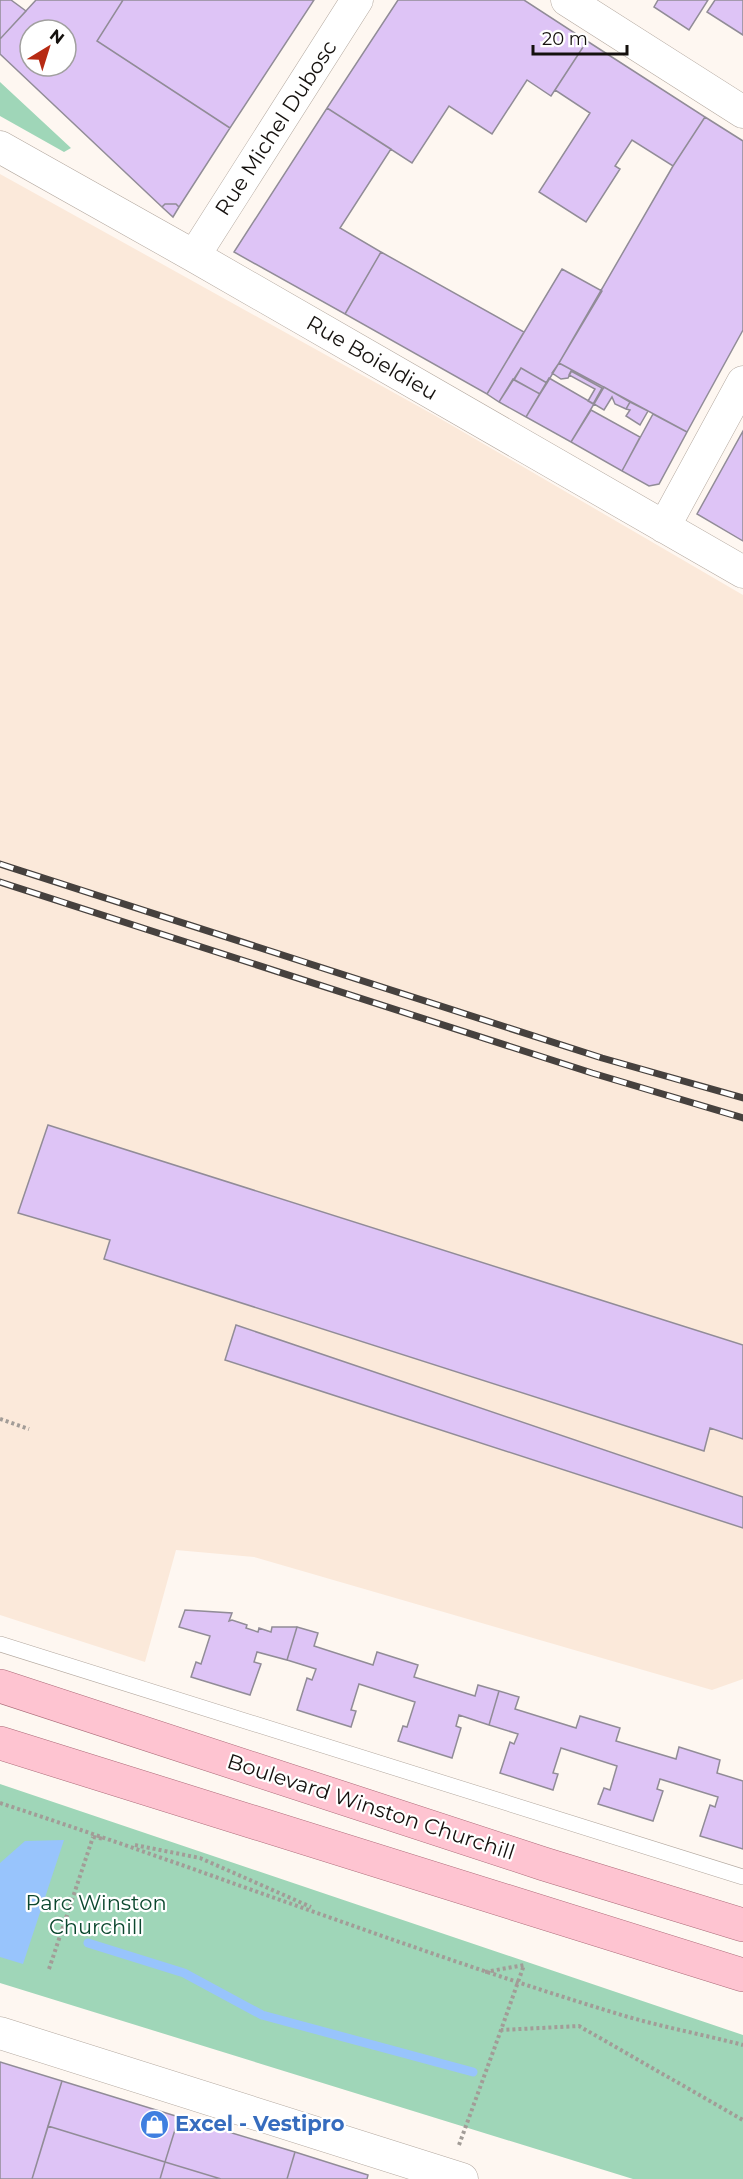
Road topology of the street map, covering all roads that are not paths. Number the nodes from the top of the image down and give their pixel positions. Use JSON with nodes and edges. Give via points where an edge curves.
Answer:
{"nodes":[{"id":1,"x":357,"y":0,"type":"edge"},
{"id":2,"x":567,"y":0,"type":"edge"},
{"id":3,"x":743,"y":112,"type":"edge"},
{"id":4,"x":0,"y":147,"type":"edge"},
{"id":5,"x":194,"y":256,"type":"junction"},
{"id":6,"x":743,"y":382,"type":"edge"},
{"id":7,"x":663,"y":526,"type":"junction"},
{"id":8,"x":743,"y":572,"type":"edge"},
{"id":9,"x":0,"y":1644,"type":"edge"},
{"id":10,"x":0,"y":1686,"type":"edge"},
{"id":11,"x":0,"y":1743,"type":"edge"},
{"id":12,"x":743,"y":1877,"type":"edge"},
{"id":13,"x":743,"y":1925,"type":"edge"},
{"id":14,"x":743,"y":1976,"type":"edge"},
{"id":15,"x":0,"y":2033,"type":"edge"},
{"id":16,"x":462,"y":2179,"type":"edge"}],
"edges":[{"from":1,"to":5,"type":"street","name":"Rue Michel Dubosc"},
{"from":2,"to":3,"type":"street"},
{"from":4,"to":5,"type":"street","name":"Rue Boieldieu"},
{"from":5,"to":7,"type":"street","name":"Rue Boieldieu"},
{"from":6,"to":7,"type":"street"},
{"from":7,"to":8,"type":"street","name":"Rue Boieldieu"},
{"from":9,"to":12,"type":"lane"},
{"from":10,"to":13,"type":"main road","name":"Boulevard Winston Churchill"},
{"from":11,"to":14,"type":"main road"},
{"from":15,"to":16,"type":"street"}]}
